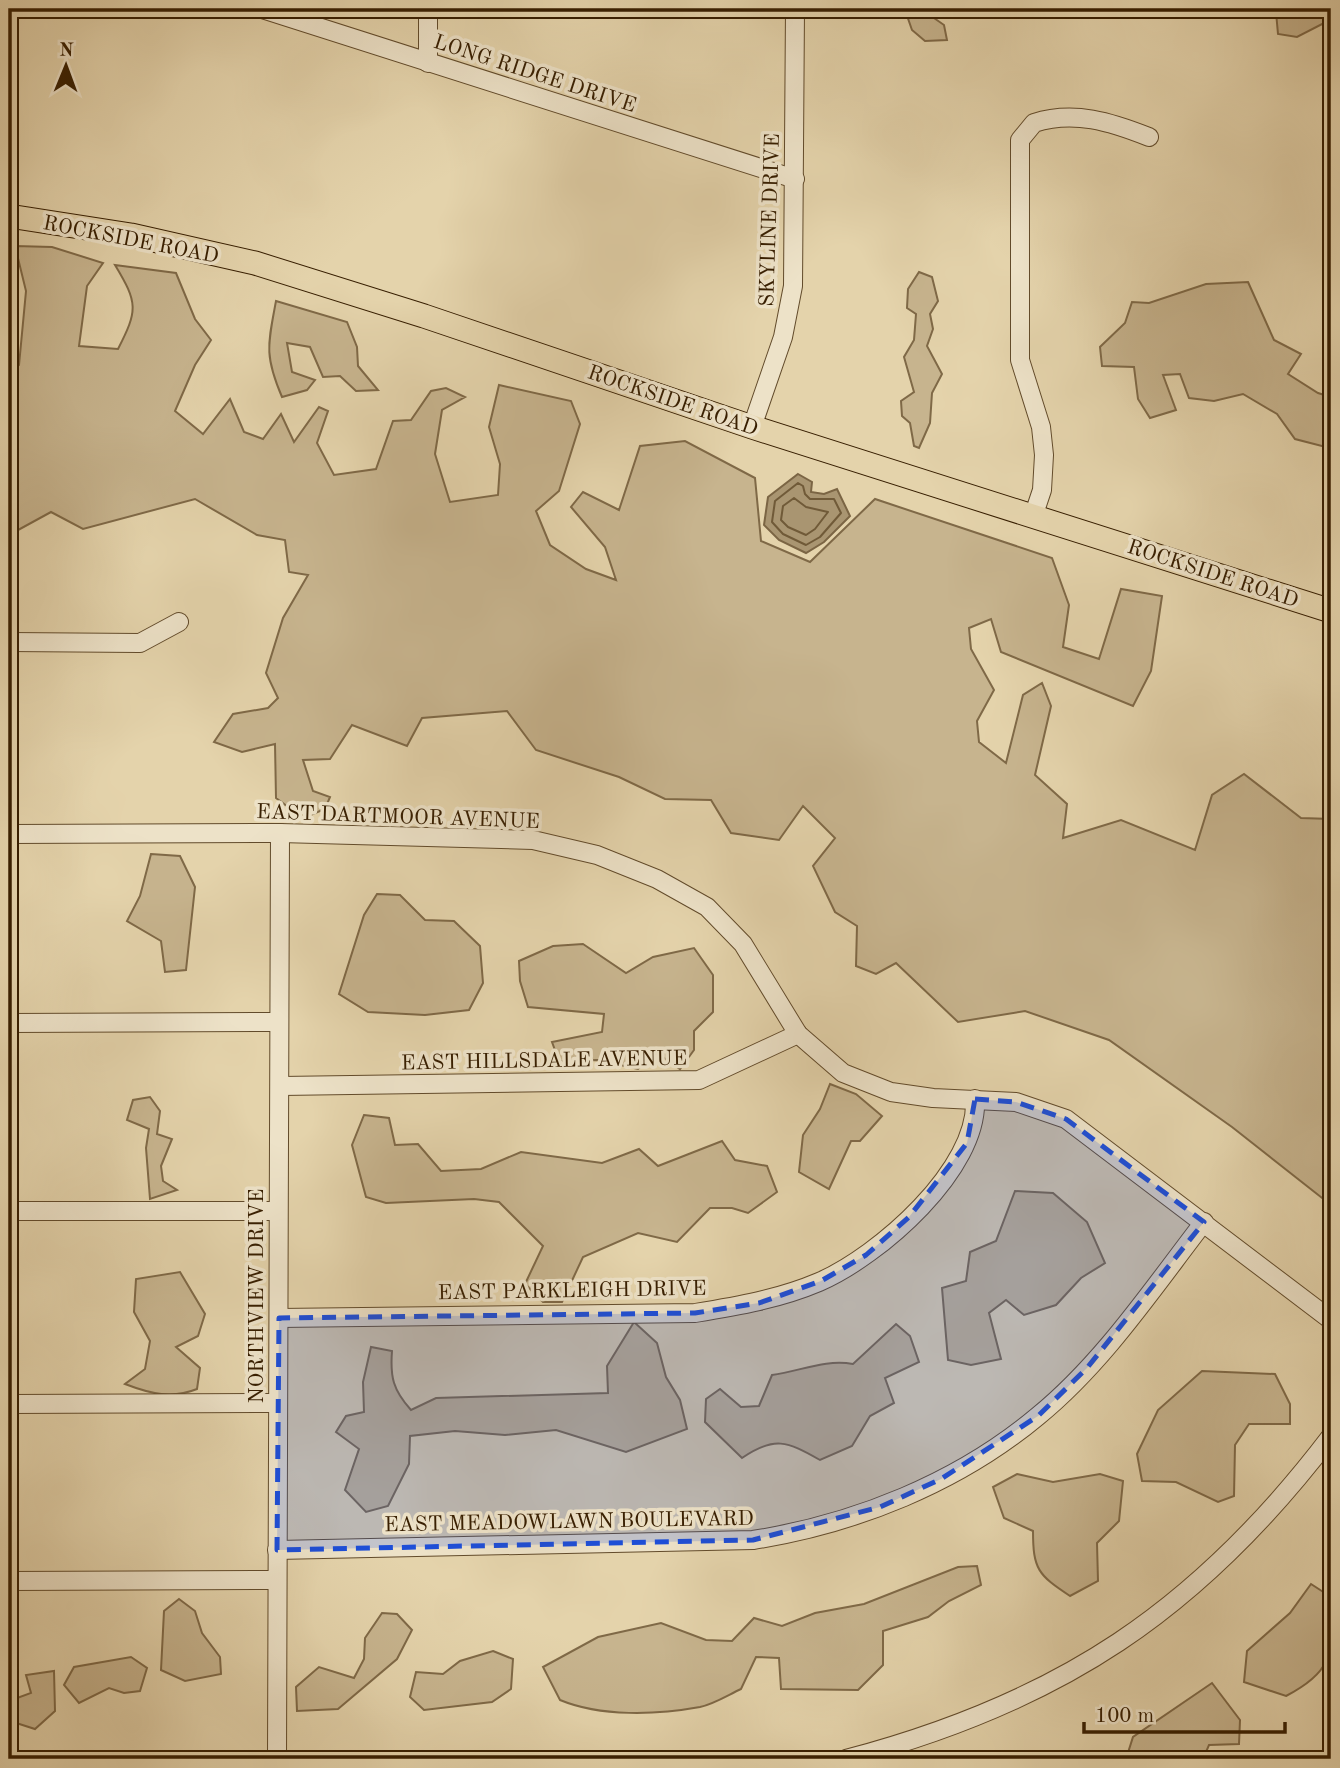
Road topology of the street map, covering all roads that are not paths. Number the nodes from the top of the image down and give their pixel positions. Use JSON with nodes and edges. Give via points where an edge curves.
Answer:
{"nodes":[{"id":1,"x":262,"y":9,"type":"edge"},
{"id":2,"x":428,"y":9,"type":"edge"},
{"id":3,"x":794,"y":9,"type":"edge"},
{"id":4,"x":428,"y":62,"type":"junction"},
{"id":5,"x":1149,"y":137,"type":"dead end"},
{"id":6,"x":795,"y":179,"type":"junction"},
{"id":7,"x":9,"y":216,"type":"edge"},
{"id":8,"x":752,"y":427,"type":"junction"},
{"id":9,"x":1033,"y":517,"type":"junction"},
{"id":10,"x":1331,"y":611,"type":"edge"},
{"id":11,"x":179,"y":622,"type":"dead end"},
{"id":12,"x":9,"y":642,"type":"edge"},
{"id":13,"x":280,"y":833,"type":"junction"},
{"id":14,"x":9,"y":834,"type":"edge"},
{"id":15,"x":279,"y":1022,"type":"junction"},
{"id":16,"x":9,"y":1023,"type":"edge"},
{"id":17,"x":798,"y":1034,"type":"junction"},
{"id":18,"x":281,"y":1086,"type":"junction"},
{"id":19,"x":975,"y":1099,"type":"junction"},
{"id":20,"x":9,"y":1211,"type":"edge"},
{"id":21,"x":278,"y":1211,"type":"junction"},
{"id":22,"x":1204,"y":1222,"type":"junction"},
{"id":23,"x":279,"y":1318,"type":"junction"},
{"id":24,"x":1331,"y":1320,"type":"edge"},
{"id":25,"x":278,"y":1403,"type":"junction"},
{"id":26,"x":9,"y":1404,"type":"edge"},
{"id":27,"x":1331,"y":1436,"type":"edge"},
{"id":28,"x":277,"y":1550,"type":"junction"},
{"id":29,"x":277,"y":1580,"type":"junction"},
{"id":30,"x":9,"y":1581,"type":"edge"},
{"id":31,"x":277,"y":1759,"type":"edge"},
{"id":32,"x":846,"y":1759,"type":"edge"}],
"edges":[{"from":1,"to":4,"type":"street","name":"LONG RIDGE DRIVE"},
{"from":2,"to":4,"type":"street"},
{"from":3,"to":6,"type":"street","name":"SKYLINE DRIVE"},
{"from":4,"to":6,"type":"street","name":"LONG RIDGE DRIVE"},
{"from":5,"to":9,"type":"street","via":[[1107,120],[1063,118],[1034,123],[1020,140],[1020,360],[1041,427],[1044,455],[1042,490]]},
{"from":6,"to":8,"type":"street","name":"SKYLINE DRIVE","via":[[789,313]]},
{"from":7,"to":8,"type":"main road","name":"ROCKSIDE ROAD","via":[[131,235],[255,263]]},
{"from":8,"to":9,"type":"main road","name":"ROCKSIDE ROAD"},
{"from":9,"to":10,"type":"main road","name":"ROCKSIDE ROAD"},
{"from":11,"to":12,"type":"street","via":[[140,642]]},
{"from":13,"to":14,"type":"street","name":"EAST DARTMOOR AVENUE"},
{"from":13,"to":15,"type":"street","name":"NORTHVIEW DRIVE"},
{"from":13,"to":17,"type":"street","name":"EAST DARTMOOR AVENUE","via":[[533,840],[597,855],[657,878],[707,907],[743,944]]},
{"from":15,"to":16,"type":"street"},
{"from":15,"to":18,"type":"street","name":"NORTHVIEW DRIVE"},
{"from":17,"to":18,"type":"street","name":"EAST HILLSDALE AVENUE","via":[[699,1080]]},
{"from":17,"to":19,"type":"street","name":"EAST DARTMOOR AVENUE","via":[[842,1073],[891,1092]]},
{"from":18,"to":21,"type":"street","name":"NORTHVIEW DRIVE"},
{"from":19,"to":22,"type":"street","name":"EAST DARTMOOR AVENUE","via":[[1016,1102],[1066,1119]]},
{"from":19,"to":23,"type":"street","name":"EAST PARKLEIGH DRIVE","via":[[976,1116],[967,1143],[944,1180],[909,1217],[866,1255],[821,1281],[759,1303],[695,1313]]},
{"from":20,"to":21,"type":"street"},
{"from":21,"to":23,"type":"street","name":"NORTHVIEW DRIVE"},
{"from":22,"to":24,"type":"street","name":"EAST DARTMOOR AVENUE"},
{"from":22,"to":28,"type":"street","name":"EAST MEADOWLAWN BOULEVARD","via":[[1087,1368],[1038,1416],[941,1479],[880,1507],[797,1533],[753,1541]]},
{"from":23,"to":25,"type":"street","name":"NORTHVIEW DRIVE"},
{"from":25,"to":26,"type":"street"},
{"from":25,"to":28,"type":"street","name":"NORTHVIEW DRIVE"},
{"from":27,"to":32,"type":"street","via":[[1293,1487],[1223,1560],[1149,1623],[1101,1656],[987,1714],[922,1739]]},
{"from":28,"to":29,"type":"street","name":"NORTHVIEW DRIVE"},
{"from":29,"to":30,"type":"street"},
{"from":29,"to":31,"type":"street","name":"NORTHVIEW DRIVE"}]}
